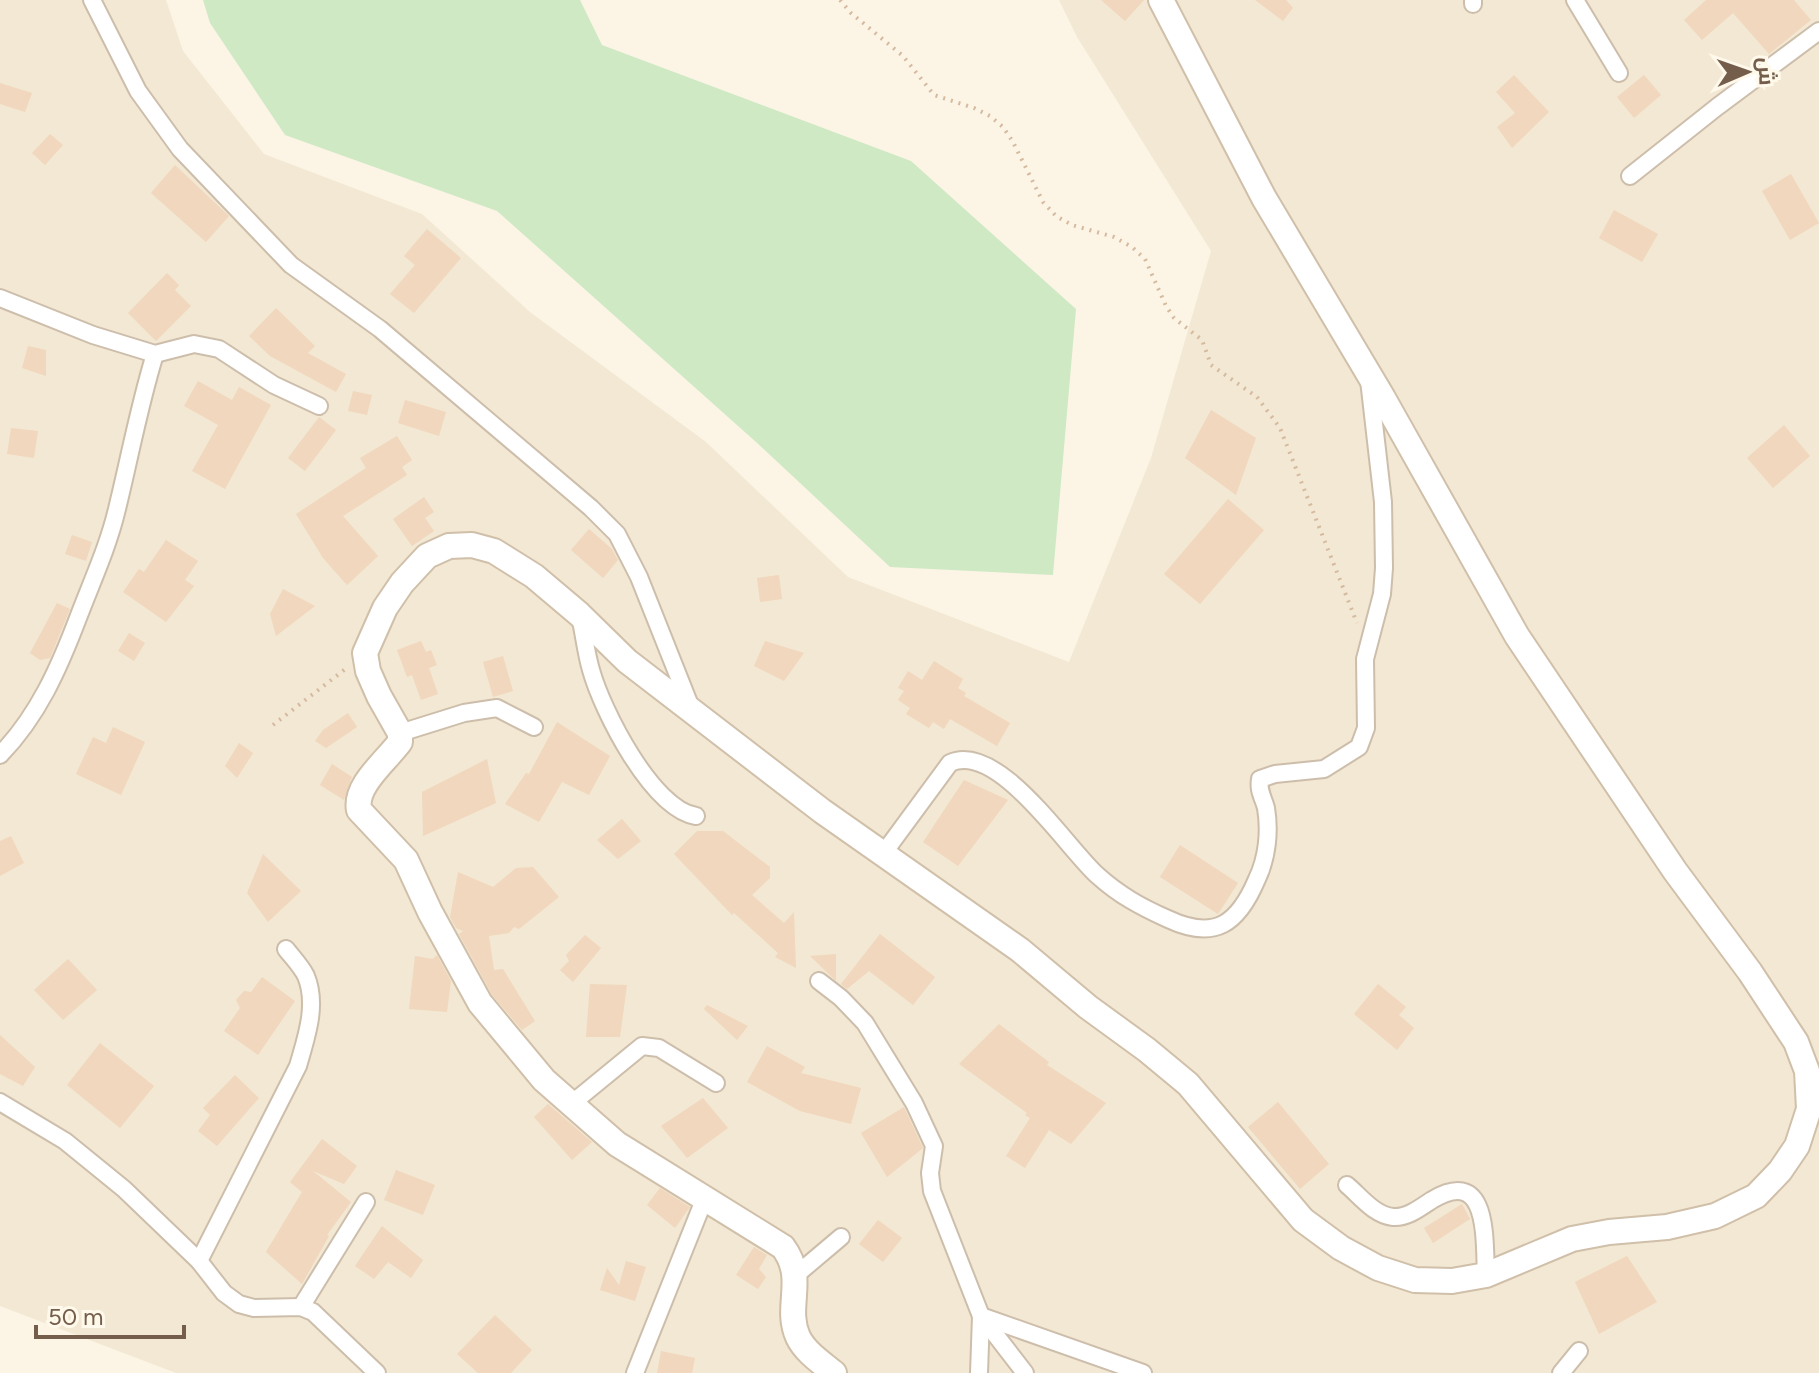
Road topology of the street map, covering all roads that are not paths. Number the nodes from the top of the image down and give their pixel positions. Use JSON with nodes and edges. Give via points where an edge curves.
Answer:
{"nodes":[{"id":1,"x":92,"y":0,"type":"edge"},
{"id":2,"x":1161,"y":0,"type":"edge"},
{"id":3,"x":1575,"y":0,"type":"edge"},
{"id":4,"x":1819,"y":31,"type":"edge"},
{"id":5,"x":1619,"y":73,"type":"dead end"},
{"id":6,"x":1630,"y":176,"type":"dead end"},
{"id":7,"x":0,"y":298,"type":"edge"},
{"id":8,"x":155,"y":354,"type":"junction"},
{"id":9,"x":1368,"y":374,"type":"junction"},
{"id":10,"x":319,"y":406,"type":"dead end"},
{"id":11,"x":579,"y":614,"type":"junction"},
{"id":12,"x":693,"y":712,"type":"junction"},
{"id":13,"x":534,"y":727,"type":"dead end"},
{"id":14,"x":400,"y":733,"type":"junction"},
{"id":15,"x":0,"y":755,"type":"edge"},
{"id":16,"x":696,"y":816,"type":"dead end"},
{"id":17,"x":883,"y":854,"type":"junction"},
{"id":18,"x":286,"y":949,"type":"dead end"},
{"id":19,"x":819,"y":981,"type":"dead end"},
{"id":20,"x":716,"y":1083,"type":"dead end"},
{"id":21,"x":0,"y":1102,"type":"edge"},
{"id":22,"x":570,"y":1105,"type":"junction"},
{"id":23,"x":1347,"y":1185,"type":"dead end"},
{"id":24,"x":704,"y":1200,"type":"junction"},
{"id":25,"x":366,"y":1202,"type":"dead end"},
{"id":26,"x":841,"y":1237,"type":"dead end"},
{"id":27,"x":199,"y":1261,"type":"junction"},
{"id":28,"x":796,"y":1275,"type":"junction"},
{"id":29,"x":1486,"y":1275,"type":"junction"},
{"id":30,"x":301,"y":1307,"type":"junction"},
{"id":31,"x":981,"y":1316,"type":"junction"},
{"id":32,"x":1579,"y":1351,"type":"dead end"},
{"id":33,"x":377,"y":1373,"type":"edge"},
{"id":34,"x":635,"y":1373,"type":"edge"},
{"id":35,"x":834,"y":1373,"type":"edge"},
{"id":36,"x":979,"y":1373,"type":"edge"},
{"id":37,"x":1025,"y":1373,"type":"edge"},
{"id":38,"x":1143,"y":1373,"type":"edge"},
{"id":39,"x":1561,"y":1373,"type":"edge"}],
"edges":[{"from":1,"to":12,"type":"street","via":[[138,91],[180,149],[291,265],[380,329],[617,534]]},
{"from":2,"to":9,"type":"street","via":[[1264,198]]},
{"from":3,"to":5,"type":"street"},
{"from":4,"to":6,"type":"street"},
{"from":7,"to":8,"type":"street"},
{"from":8,"to":10,"type":"street","via":[[194,344],[219,349],[274,385]]},
{"from":8,"to":15,"type":"street","via":[[100,566],[60,668]]},
{"from":9,"to":17,"type":"street","via":[[1383,502],[1384,568],[1365,659],[1366,728],[1359,747],[1324,769],[1260,779],[1266,848],[1257,880],[1235,915],[1204,931],[1128,901],[1076,855],[1015,784],[970,759],[950,763]]},
{"from":9,"to":29,"type":"street","via":[[1517,636],[1675,871],[1750,972],[1796,1042],[1807,1071],[1809,1109],[1797,1146],[1756,1196],[1715,1216],[1572,1239]]},
{"from":11,"to":12,"type":"street","via":[[627,661]]},
{"from":11,"to":14,"type":"street","via":[[494,551],[449,546],[427,556],[385,608],[365,653],[368,671]]},
{"from":11,"to":16,"type":"street","via":[[592,673],[634,762],[662,796]]},
{"from":12,"to":17,"type":"street"},
{"from":13,"to":14,"type":"street","via":[[497,708]]},
{"from":14,"to":22,"type":"street","via":[[400,742],[362,789],[359,810],[406,860],[480,1003]]},
{"from":17,"to":29,"type":"street","via":[[1020,950],[1188,1084],[1294,1210],[1341,1248],[1415,1280]]},
{"from":18,"to":27,"type":"street","via":[[305,974],[310,992],[308,1033],[298,1066]]},
{"from":19,"to":31,"type":"street","via":[[865,1023],[914,1103],[934,1146],[932,1191]]},
{"from":20,"to":22,"type":"street","via":[[659,1048],[642,1046]]},
{"from":21,"to":27,"type":"street","via":[[65,1141]]},
{"from":22,"to":24,"type":"street","via":[[617,1144]]},
{"from":23,"to":29,"type":"street","via":[[1382,1214],[1394,1217],[1406,1216],[1450,1191],[1475,1199],[1482,1211]]},
{"from":24,"to":28,"type":"street","via":[[783,1247]]},
{"from":24,"to":34,"type":"street"},
{"from":25,"to":30,"type":"street"},
{"from":26,"to":28,"type":"street"},
{"from":27,"to":30,"type":"street","via":[[239,1304]]},
{"from":28,"to":35,"type":"street","via":[[797,1335]]},
{"from":30,"to":33,"type":"street","via":[[313,1312]]},
{"from":31,"to":36,"type":"street"},
{"from":31,"to":37,"type":"street"},
{"from":31,"to":38,"type":"street"},
{"from":32,"to":39,"type":"street"}]}
